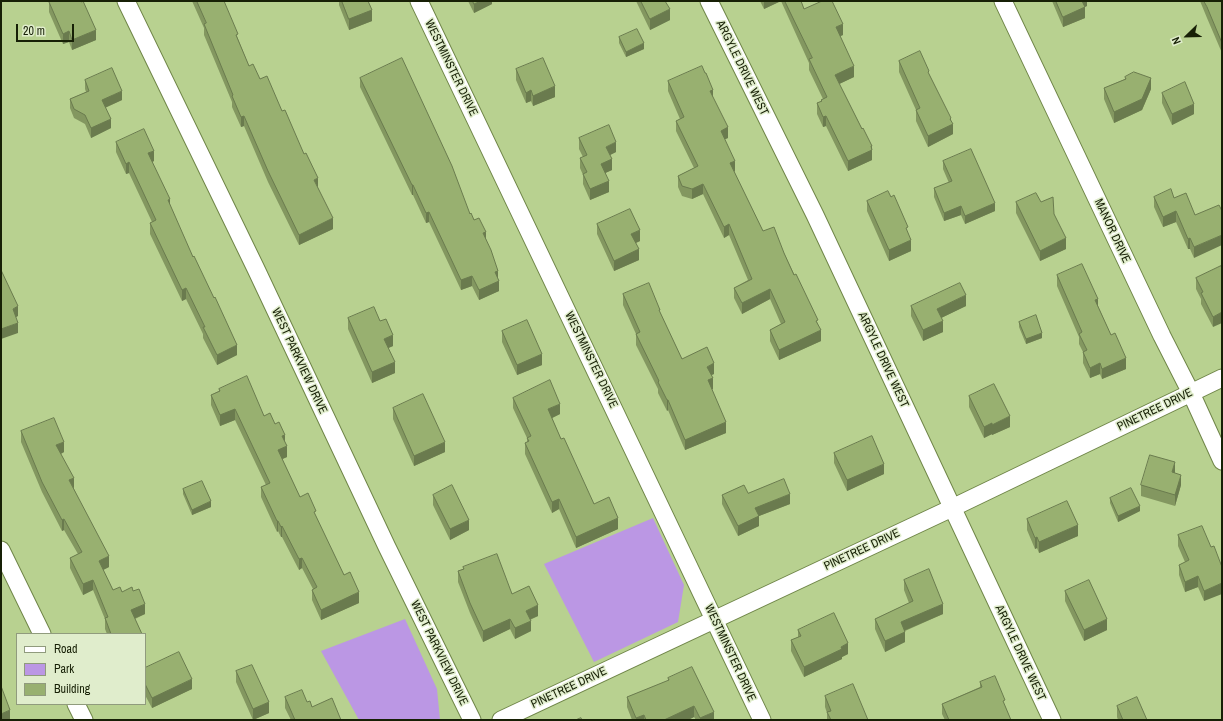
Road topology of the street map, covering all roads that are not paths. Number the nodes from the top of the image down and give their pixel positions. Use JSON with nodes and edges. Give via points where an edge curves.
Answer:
{"nodes":[{"id":1,"x":126,"y":1,"type":"edge"},
{"id":2,"x":419,"y":1,"type":"edge"},
{"id":3,"x":709,"y":1,"type":"edge"},
{"id":4,"x":1002,"y":1,"type":"edge"},
{"id":5,"x":1222,"y":378,"type":"edge"},
{"id":6,"x":1191,"y":393,"type":"junction"},
{"id":7,"x":1222,"y":461,"type":"edge"},
{"id":8,"x":952,"y":508,"type":"junction"},
{"id":9,"x":1,"y":550,"type":"edge"},
{"id":10,"x":715,"y":620,"type":"junction"},
{"id":11,"x":42,"y":633,"type":"edge"},
{"id":12,"x":76,"y":705,"type":"edge"},
{"id":13,"x":84,"y":720,"type":"edge"},
{"id":14,"x":472,"y":720,"type":"edge"},
{"id":15,"x":501,"y":720,"type":"edge"},
{"id":16,"x":762,"y":720,"type":"edge"},
{"id":17,"x":1052,"y":720,"type":"edge"}],
"edges":[{"from":1,"to":14,"type":"street","name":"WEST PARKVIEW DRIVE"},
{"from":2,"to":10,"type":"street","name":"WESTMINSTER DRIVE"},
{"from":3,"to":8,"type":"street","name":"ARGYLE DRIVE WEST","via":[[815,215]]},
{"from":4,"to":6,"type":"street","name":"MANOR DRIVE"},
{"from":5,"to":6,"type":"street","name":"PINETREE DRIVE"},
{"from":6,"to":7,"type":"street","name":"MANOR DRIVE"},
{"from":6,"to":8,"type":"street","name":"PINETREE DRIVE"},
{"from":8,"to":10,"type":"street","name":"PINETREE DRIVE"},
{"from":8,"to":17,"type":"street","name":"ARGYLE DRIVE WEST"},
{"from":9,"to":11,"type":"street"},
{"from":10,"to":15,"type":"street","name":"PINETREE DRIVE"},
{"from":10,"to":16,"type":"street","name":"WESTMINSTER DRIVE"},
{"from":12,"to":13,"type":"street"}]}
